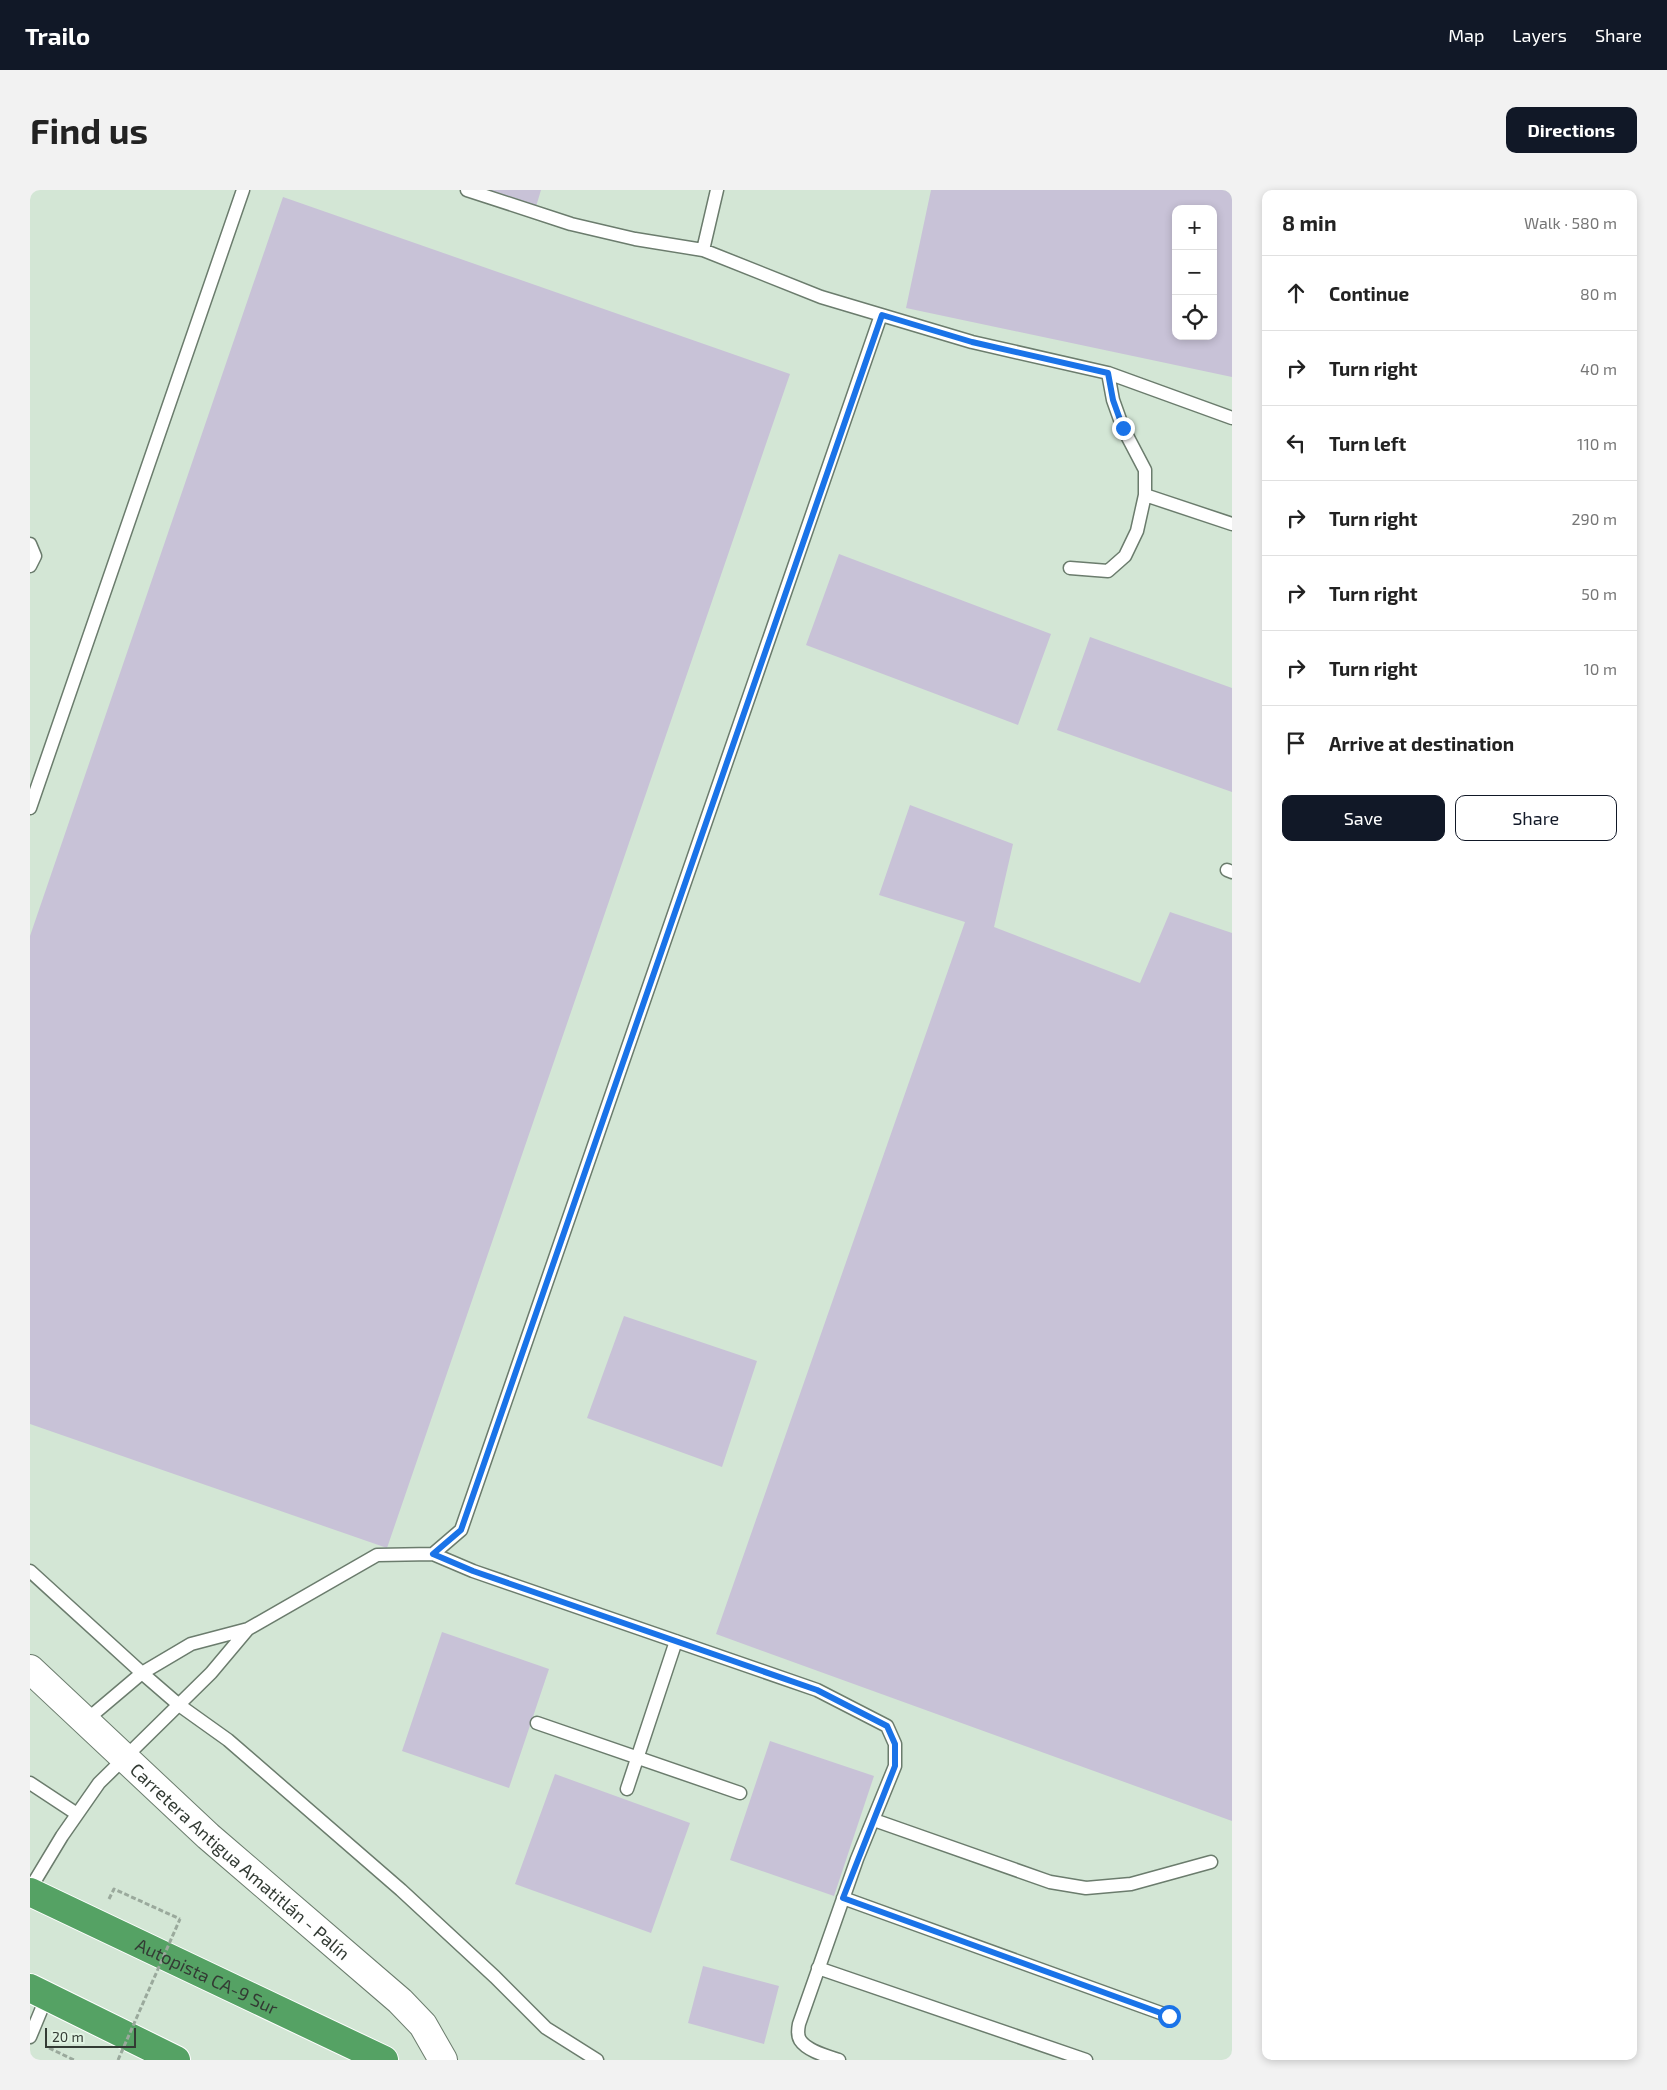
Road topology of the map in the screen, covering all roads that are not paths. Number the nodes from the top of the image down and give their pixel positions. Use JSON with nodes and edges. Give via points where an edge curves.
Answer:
{"nodes":[{"id":1,"x":243,"y":190,"type":"edge"},
{"id":2,"x":467,"y":190,"type":"edge"},
{"id":3,"x":717,"y":190,"type":"edge"},
{"id":4,"x":704,"y":250,"type":"junction"},
{"id":5,"x":882,"y":315,"type":"junction"},
{"id":6,"x":1108,"y":373,"type":"junction"},
{"id":7,"x":1232,"y":418,"type":"edge"},
{"id":8,"x":1145,"y":495,"type":"junction"},
{"id":9,"x":1232,"y":524,"type":"edge"},
{"id":10,"x":30,"y":544,"type":"edge"},
{"id":11,"x":30,"y":566,"type":"edge"},
{"id":12,"x":1070,"y":568,"type":"dead end"},
{"id":13,"x":30,"y":808,"type":"edge"},
{"id":14,"x":433,"y":1554,"type":"junction"},
{"id":15,"x":30,"y":1571,"type":"edge"},
{"id":16,"x":248,"y":1629,"type":"junction"},
{"id":17,"x":676,"y":1642,"type":"junction"},
{"id":18,"x":30,"y":1669,"type":"edge"},
{"id":19,"x":142,"y":1673,"type":"junction"},
{"id":20,"x":179,"y":1705,"type":"junction"},
{"id":21,"x":84,"y":1722,"type":"junction"},
{"id":22,"x":537,"y":1723,"type":"dead end"},
{"id":23,"x":124,"y":1758,"type":"junction"},
{"id":24,"x":638,"y":1758,"type":"junction"},
{"id":25,"x":30,"y":1783,"type":"edge"},
{"id":26,"x":628,"y":1789,"type":"dead end"},
{"id":27,"x":740,"y":1792,"type":"dead end"},
{"id":28,"x":77,"y":1814,"type":"junction"},
{"id":29,"x":874,"y":1820,"type":"junction"},
{"id":30,"x":1211,"y":1862,"type":"dead end"},
{"id":31,"x":30,"y":1890,"type":"edge"},
{"id":32,"x":843,"y":1898,"type":"junction"},
{"id":33,"x":818,"y":1968,"type":"junction"},
{"id":34,"x":38,"y":1992,"type":"edge"},
{"id":35,"x":1169,"y":2016,"type":"dead end"},
{"id":36,"x":30,"y":2037,"type":"edge"},
{"id":37,"x":176,"y":2060,"type":"edge"},
{"id":38,"x":384,"y":2060,"type":"edge"},
{"id":39,"x":443,"y":2060,"type":"edge"},
{"id":40,"x":597,"y":2060,"type":"edge"},
{"id":41,"x":839,"y":2060,"type":"edge"},
{"id":42,"x":1086,"y":2060,"type":"edge"}],
"edges":[{"from":1,"to":13,"type":"lane"},
{"from":2,"to":4,"type":"lane","via":[[571,224]]},
{"from":3,"to":4,"type":"lane"},
{"from":4,"to":5,"type":"lane","via":[[822,297]]},
{"from":5,"to":6,"type":"lane","via":[[972,342]]},
{"from":5,"to":14,"type":"lane","via":[[461,1530]]},
{"from":6,"to":7,"type":"lane"},
{"from":6,"to":8,"type":"lane","via":[[1123,428],[1145,470]]},
{"from":8,"to":9,"type":"lane"},
{"from":8,"to":12,"type":"lane","via":[[1137,531],[1125,556],[1108,571]]},
{"from":10,"to":11,"type":"lane","via":[[35,556]]},
{"from":14,"to":16,"type":"lane","via":[[377,1555]]},
{"from":14,"to":17,"type":"lane"},
{"from":15,"to":19,"type":"lane"},
{"from":16,"to":19,"type":"lane","via":[[191,1644]]},
{"from":16,"to":20,"type":"lane"},
{"from":17,"to":24,"type":"lane"},
{"from":17,"to":29,"type":"lane","via":[[817,1690],[887,1726],[895,1744],[895,1766]]},
{"from":18,"to":21,"type":"main road","name":"Carretera Antigua Amatitlán - Palín"},
{"from":19,"to":20,"type":"lane"},
{"from":19,"to":21,"type":"lane"},
{"from":20,"to":23,"type":"lane"},
{"from":20,"to":40,"type":"lane","via":[[228,1740],[400,1890],[546,2028]]},
{"from":21,"to":23,"type":"main road","name":"Carretera Antigua Amatitlán - Palín"},
{"from":22,"to":24,"type":"lane"},
{"from":23,"to":28,"type":"lane","via":[[99,1783]]},
{"from":23,"to":39,"type":"main road","name":"Carretera Antigua Amatitlán - Palín","via":[[231,1856],[400,2002],[423,2025]]},
{"from":24,"to":26,"type":"lane"},
{"from":24,"to":27,"type":"lane"},
{"from":25,"to":28,"type":"lane"},
{"from":28,"to":31,"type":"lane"},
{"from":29,"to":30,"type":"lane","via":[[1050,1882],[1086,1888],[1131,1884]]},
{"from":29,"to":32,"type":"lane"},
{"from":31,"to":38,"type":"highway","name":"Autopista CA-9 Sur"},
{"from":32,"to":33,"type":"lane"},
{"from":32,"to":35,"type":"lane"},
{"from":33,"to":41,"type":"lane","via":[[802,2010],[798,2034],[800,2041],[816,2052]]},
{"from":33,"to":42,"type":"lane"},
{"from":34,"to":36,"type":"lane"},
{"from":34,"to":37,"type":"highway"}]}
